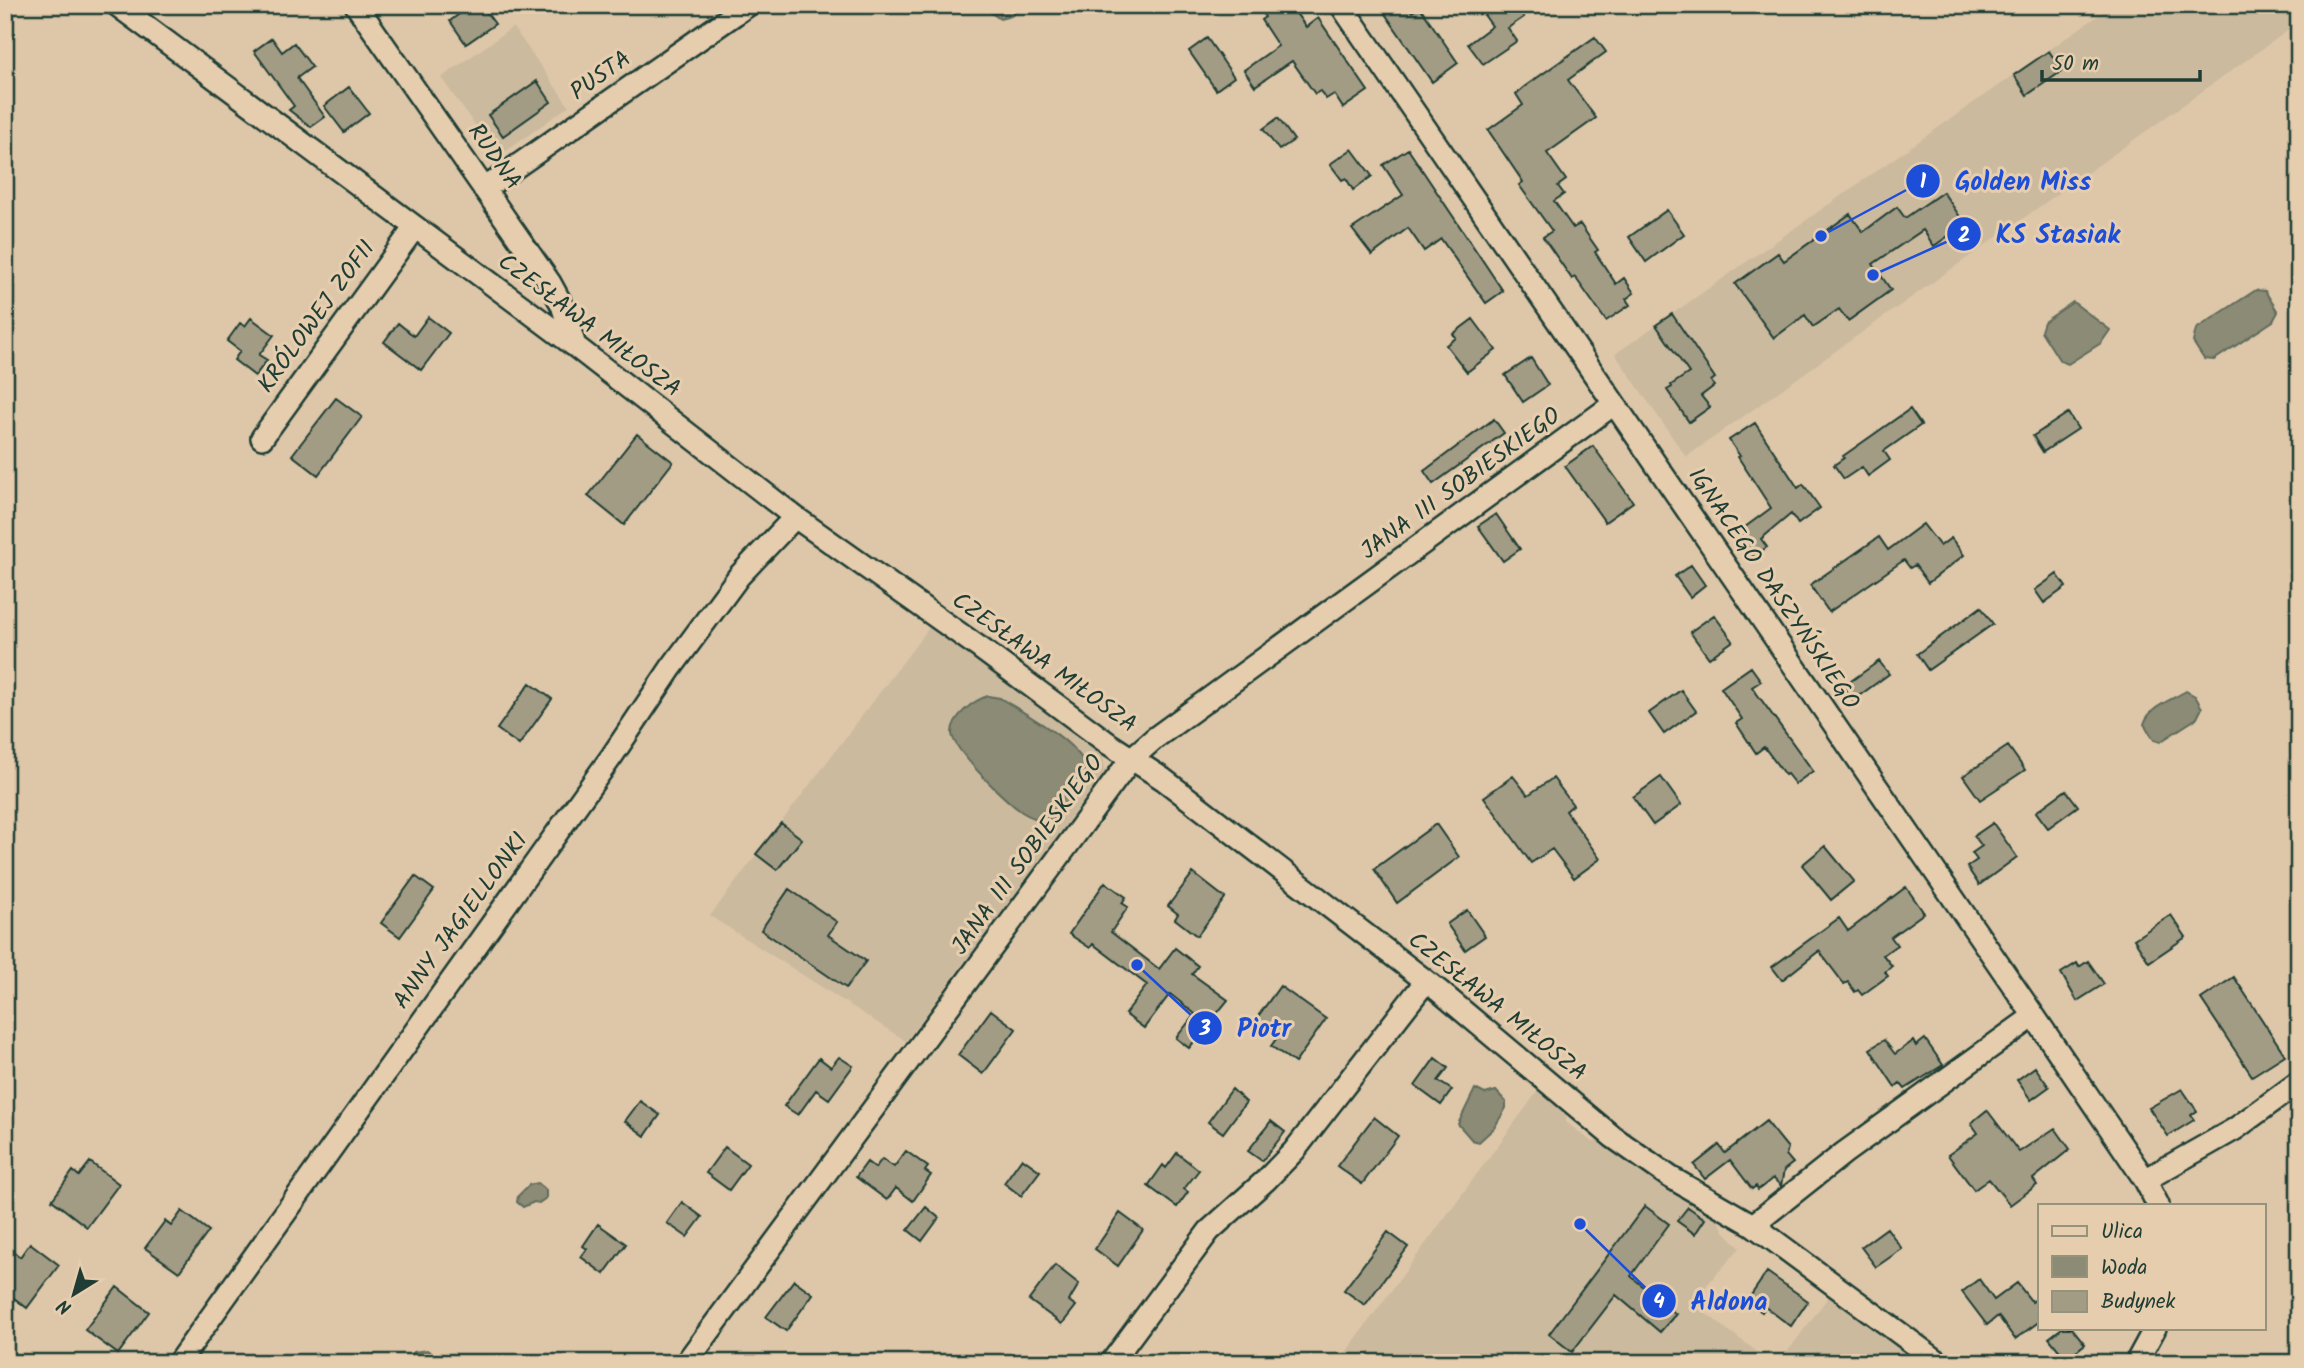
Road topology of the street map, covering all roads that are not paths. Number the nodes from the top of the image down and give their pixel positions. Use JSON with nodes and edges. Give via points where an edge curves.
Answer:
{"nodes":[{"id":1,"x":117,"y":5,"type":"edge"},
{"id":2,"x":356,"y":5,"type":"edge"},
{"id":3,"x":748,"y":5,"type":"edge"},
{"id":4,"x":1341,"y":5,"type":"edge"},
{"id":5,"x":484,"y":189,"type":"junction"},
{"id":6,"x":415,"y":228,"type":"junction"},
{"id":7,"x":575,"y":346,"type":"junction"},
{"id":8,"x":1614,"y":404,"type":"junction"},
{"id":9,"x":262,"y":438,"type":"dead end"},
{"id":10,"x":795,"y":517,"type":"junction"},
{"id":11,"x":1131,"y":759,"type":"junction"},
{"id":12,"x":1426,"y":981,"type":"junction"},
{"id":13,"x":2034,"y":1016,"type":"junction"},
{"id":14,"x":2299,"y":1082,"type":"edge"},
{"id":15,"x":2145,"y":1181,"type":"junction"},
{"id":16,"x":2157,"y":1204,"type":"edge"},
{"id":17,"x":1753,"y":1225,"type":"junction"},
{"id":18,"x":2154,"y":1330,"type":"edge"},
{"id":19,"x":178,"y":1363,"type":"edge"},
{"id":20,"x":686,"y":1363,"type":"edge"},
{"id":21,"x":1111,"y":1363,"type":"edge"},
{"id":22,"x":1940,"y":1363,"type":"edge"},
{"id":23,"x":2136,"y":1363,"type":"edge"}],
"edges":[{"from":1,"to":6,"type":"street","name":"CZESŁAWA MIŁOSZA"},
{"from":2,"to":5,"type":"street","name":"RUDNA"},
{"from":3,"to":5,"type":"street","name":"PUSTA"},
{"from":4,"to":8,"type":"street","name":"IGNACEGO DASZYŃSKIEGO"},
{"from":5,"to":7,"type":"street","name":"RUDNA","via":[[550,283]]},
{"from":6,"to":7,"type":"street","name":"CZESŁAWA MIŁOSZA"},
{"from":6,"to":9,"type":"street","name":"KRÓLOWEJ ZOFII"},
{"from":7,"to":10,"type":"street","name":"CZESŁAWA MIŁOSZA"},
{"from":8,"to":11,"type":"street","name":"JANA III SOBIESKIEGO","via":[[1155,737]]},
{"from":8,"to":13,"type":"street","name":"IGNACEGO DASZYŃSKIEGO"},
{"from":10,"to":11,"type":"street","name":"CZESŁAWA MIŁOSZA"},
{"from":10,"to":19,"type":"street","name":"ANNY JAGIELLONKI","via":[[739,576],[671,668]]},
{"from":11,"to":12,"type":"street","name":"CZESŁAWA MIŁOSZA"},
{"from":11,"to":20,"type":"street","name":"JANA III SOBIESKIEGO"},
{"from":12,"to":17,"type":"street","name":"CZESŁAWA MIŁOSZA","via":[[1613,1137],[1670,1177]]},
{"from":12,"to":21,"type":"street","via":[[1294,1151],[1209,1231]]},
{"from":13,"to":15,"type":"street","name":"IGNACEGO DASZYŃSKIEGO"},
{"from":13,"to":17,"type":"street"},
{"from":14,"to":15,"type":"street","via":[[2235,1129]]},
{"from":15,"to":16,"type":"street","name":"IGNACEGO DASZYŃSKIEGO"},
{"from":17,"to":22,"type":"street","name":"CZESŁAWA MIŁOSZA"},
{"from":18,"to":23,"type":"street"}]}
